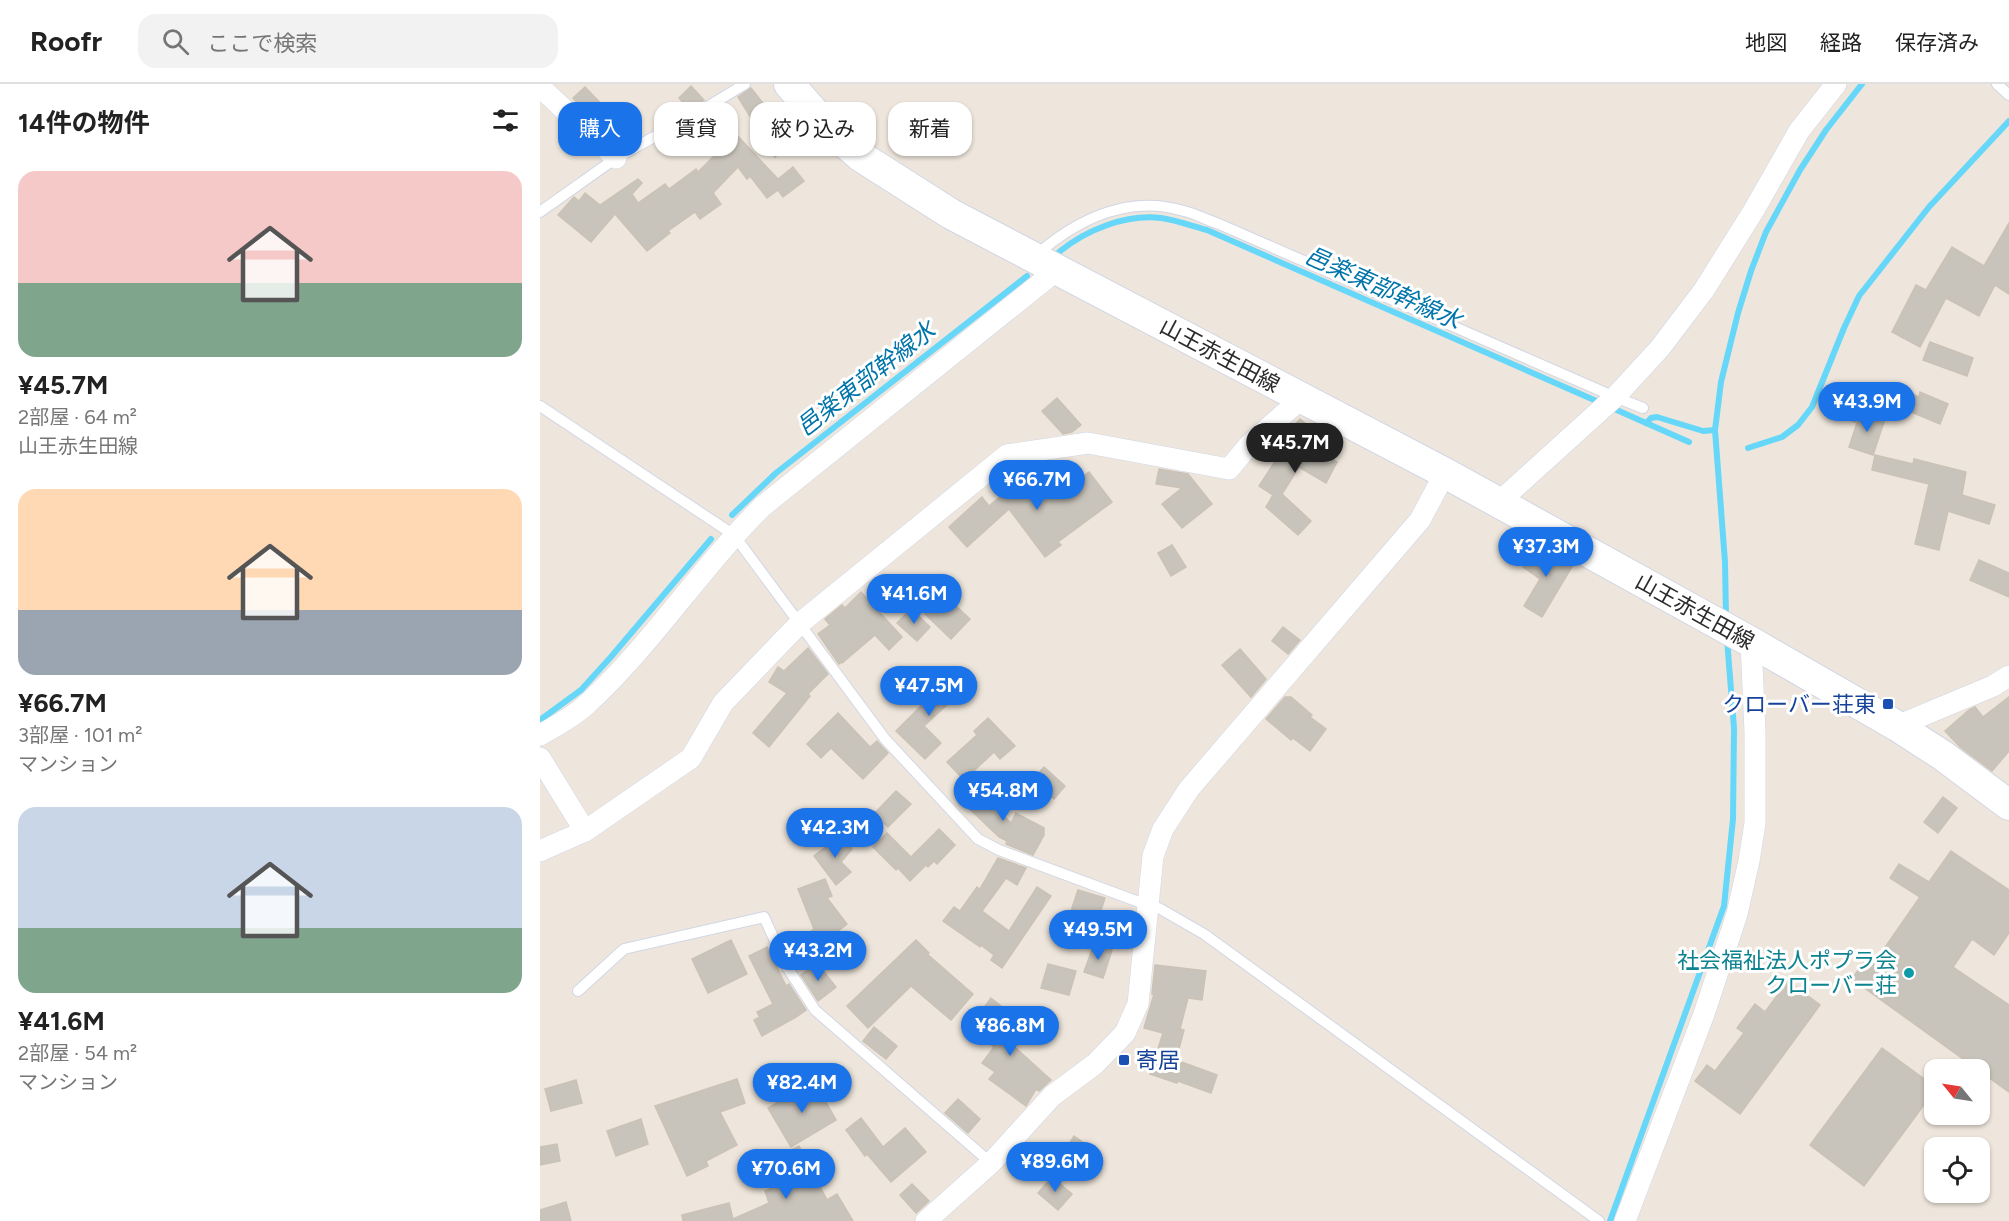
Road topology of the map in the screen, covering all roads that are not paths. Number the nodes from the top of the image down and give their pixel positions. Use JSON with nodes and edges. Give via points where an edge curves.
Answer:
{"nodes":[{"id":1,"x":745,"y":84,"type":"edge"},
{"id":2,"x":789,"y":84,"type":"edge"},
{"id":3,"x":1836,"y":84,"type":"edge"},
{"id":4,"x":1997,"y":84,"type":"edge"},
{"id":5,"x":540,"y":87,"type":"edge"},
{"id":6,"x":2009,"y":95,"type":"edge"},
{"id":7,"x":616,"y":158,"type":"junction"},
{"id":8,"x":540,"y":212,"type":"edge"},
{"id":9,"x":1045,"y":264,"type":"junction"},
{"id":10,"x":1302,"y":398,"type":"junction"},
{"id":11,"x":1609,"y":403,"type":"junction"},
{"id":12,"x":540,"y":406,"type":"edge"},
{"id":13,"x":1644,"y":408,"type":"dead end"},
{"id":14,"x":1445,"y":473,"type":"junction"},
{"id":15,"x":1502,"y":504,"type":"junction"},
{"id":16,"x":734,"y":535,"type":"junction"},
{"id":17,"x":799,"y":624,"type":"junction"},
{"id":18,"x":1751,"y":642,"type":"junction"},
{"id":19,"x":2009,"y":676,"type":"edge"},
{"id":20,"x":1897,"y":726,"type":"junction"},
{"id":21,"x":540,"y":735,"type":"edge"},
{"id":22,"x":540,"y":758,"type":"edge"},
{"id":23,"x":2009,"y":805,"type":"edge"},
{"id":24,"x":585,"y":831,"type":"junction"},
{"id":25,"x":540,"y":851,"type":"edge"},
{"id":26,"x":1150,"y":903,"type":"junction"},
{"id":27,"x":578,"y":991,"type":"dead end"},
{"id":28,"x":991,"y":1163,"type":"junction"},
{"id":29,"x":926,"y":1221,"type":"edge"},
{"id":30,"x":1599,"y":1221,"type":"edge"},
{"id":31,"x":1625,"y":1221,"type":"edge"}],
"edges":[{"from":1,"to":7,"type":"lane"},
{"from":2,"to":9,"type":"main road","name":"山王赤生田線","via":[[827,127],[860,156],[951,214]]},
{"from":3,"to":11,"type":"street","via":[[1799,131],[1704,290],[1660,348]]},
{"from":4,"to":6,"type":"lane"},
{"from":5,"to":7,"type":"street"},
{"from":7,"to":8,"type":"lane"},
{"from":9,"to":10,"type":"main road","name":"山王赤生田線"},
{"from":9,"to":11,"type":"lane","via":[[1051,242],[1091,218],[1120,208],[1146,205],[1182,210]]},
{"from":9,"to":16,"type":"street"},
{"from":10,"to":14,"type":"main road","name":"山王赤生田線"},
{"from":10,"to":17,"type":"street","via":[[1250,444],[1229,469],[1088,443],[1007,455]]},
{"from":11,"to":13,"type":"lane"},
{"from":11,"to":15,"type":"street","via":[[1509,493]]},
{"from":12,"to":16,"type":"lane"},
{"from":14,"to":15,"type":"main road","name":"山王赤生田線"},
{"from":14,"to":26,"type":"street","via":[[1420,520],[1189,789],[1163,829],[1153,856]]},
{"from":15,"to":18,"type":"main road","name":"山王赤生田線"},
{"from":16,"to":17,"type":"lane"},
{"from":16,"to":21,"type":"street","via":[[620,671],[585,706]]},
{"from":17,"to":24,"type":"street","via":[[723,703],[691,758]]},
{"from":17,"to":26,"type":"lane","via":[[885,739],[978,839]]},
{"from":18,"to":20,"type":"main road","name":"山王赤生田線"},
{"from":18,"to":31,"type":"street","via":[[1755,823],[1749,861],[1737,914],[1704,1014]]},
{"from":19,"to":20,"type":"street"},
{"from":20,"to":23,"type":"main road","name":"山王赤生田線"},
{"from":22,"to":24,"type":"street"},
{"from":24,"to":25,"type":"street"},
{"from":26,"to":28,"type":"street","via":[[1138,1004],[1125,1033],[1095,1065],[1052,1096]]},
{"from":26,"to":30,"type":"lane","via":[[1204,934]]},
{"from":27,"to":28,"type":"lane","via":[[624,949],[764,916],[787,967],[815,1010]]},
{"from":28,"to":29,"type":"street"}]}
